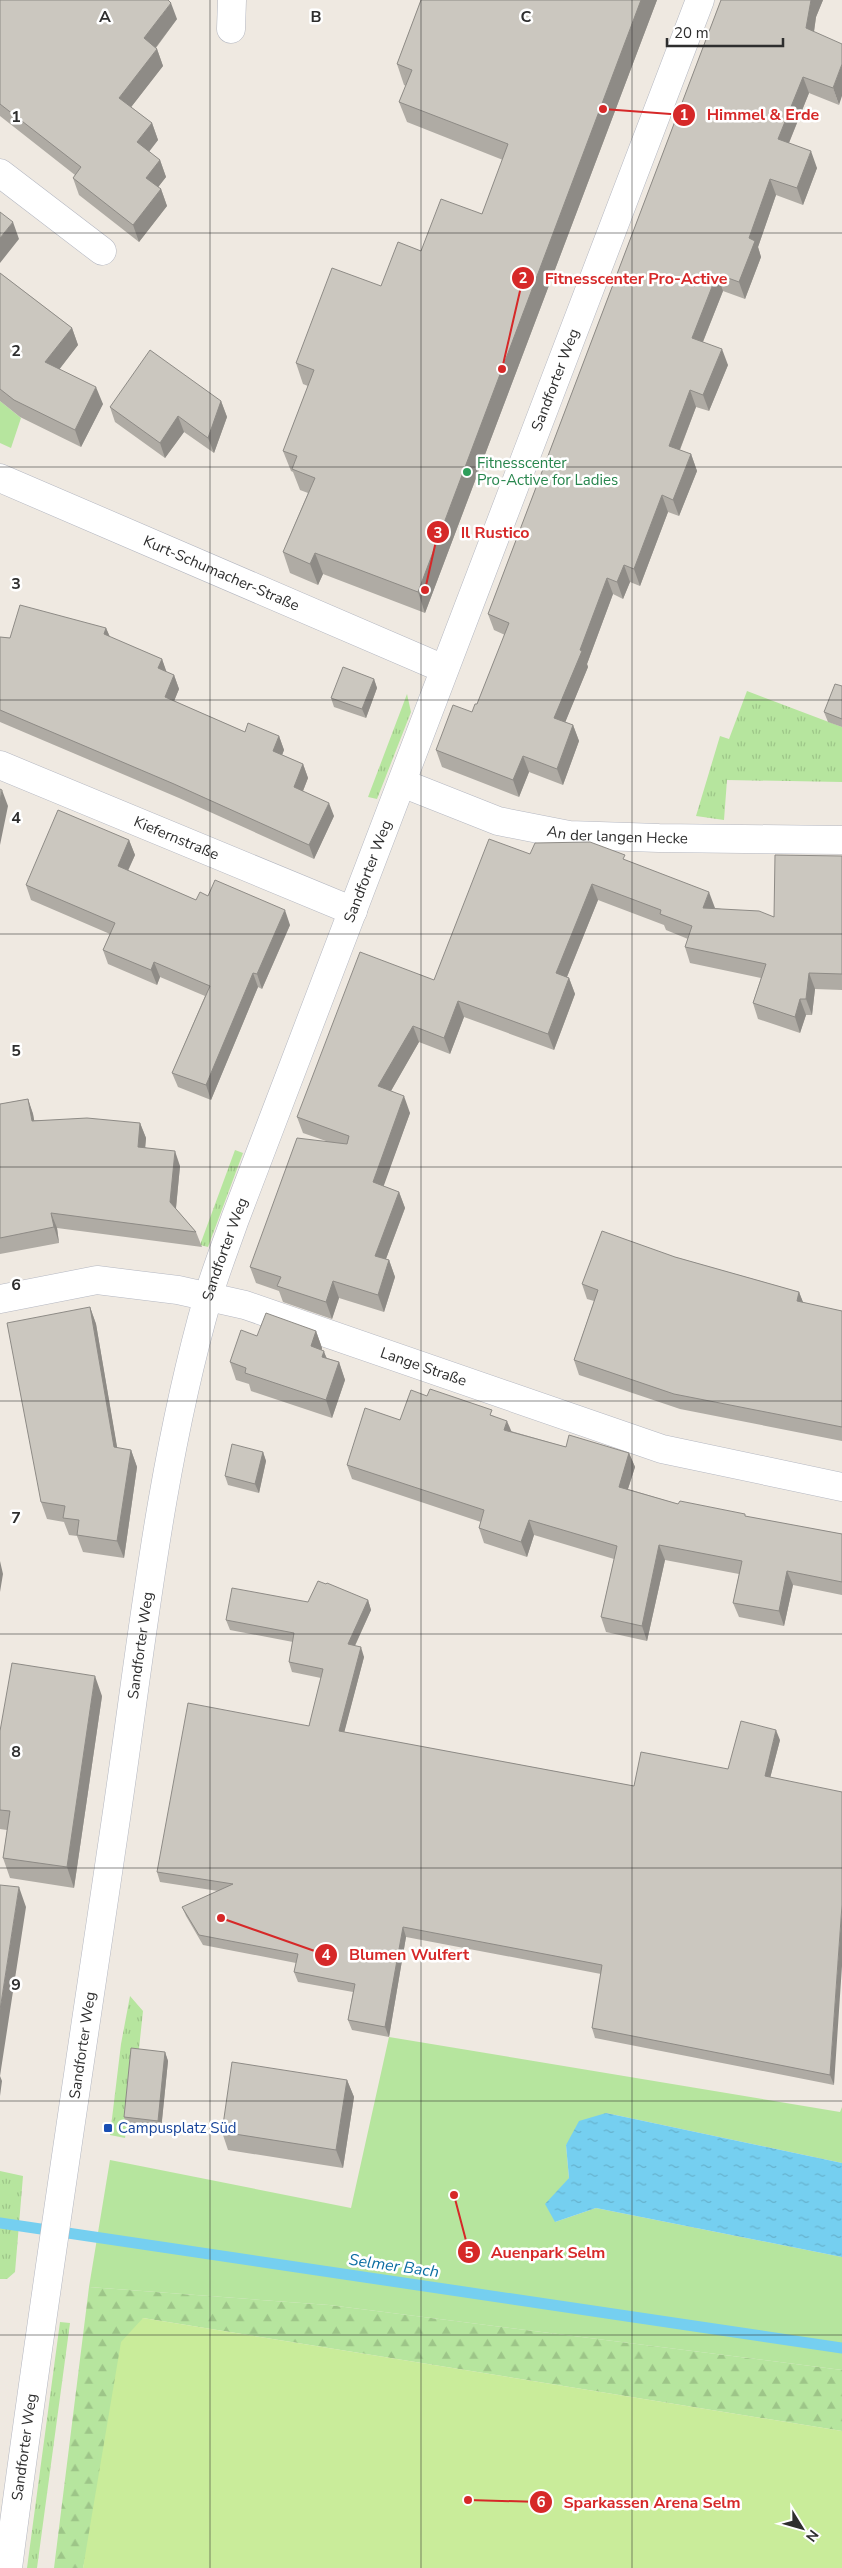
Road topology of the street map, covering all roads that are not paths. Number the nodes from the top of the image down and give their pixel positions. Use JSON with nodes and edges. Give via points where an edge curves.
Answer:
{"nodes":[{"id":1,"x":232,"y":0,"type":"edge"},
{"id":2,"x":700,"y":0,"type":"edge"},
{"id":3,"x":231,"y":29,"type":"dead end"},
{"id":4,"x":0,"y":173,"type":"edge"},
{"id":5,"x":102,"y":251,"type":"dead end"},
{"id":6,"x":0,"y":478,"type":"edge"},
{"id":7,"x":444,"y":669,"type":"junction"},
{"id":8,"x":0,"y":765,"type":"edge"},
{"id":9,"x":402,"y":784,"type":"junction"},
{"id":10,"x":842,"y":840,"type":"edge"},
{"id":11,"x":353,"y":911,"type":"junction"},
{"id":12,"x":209,"y":1296,"type":"junction"},
{"id":13,"x":0,"y":1299,"type":"edge"},
{"id":14,"x":842,"y":1487,"type":"edge"},
{"id":15,"x":8,"y":2568,"type":"edge"}],
"edges":[{"from":1,"to":3,"type":"street"},
{"from":2,"to":7,"type":"street","name":"Sandforter Weg"},
{"from":4,"to":5,"type":"street"},
{"from":6,"to":7,"type":"street","name":"Kurt-Schumacher-Straße"},
{"from":7,"to":9,"type":"street","name":"Sandforter Weg"},
{"from":8,"to":11,"type":"street","name":"Kiefernstraße"},
{"from":9,"to":10,"type":"street","name":"An der langen Hecke","via":[[498,821],[569,835]]},
{"from":9,"to":11,"type":"street","name":"Sandforter Weg"},
{"from":11,"to":12,"type":"street","name":"Sandforter Weg","via":[[235,1219]]},
{"from":12,"to":13,"type":"street","name":"Lange Straße","via":[[97,1280]]},
{"from":12,"to":14,"type":"street","name":"Lange Straße","via":[[245,1305],[662,1449]]},
{"from":12,"to":15,"type":"street","name":"Sandforter Weg","via":[[181,1407],[157,1529]]}]}
